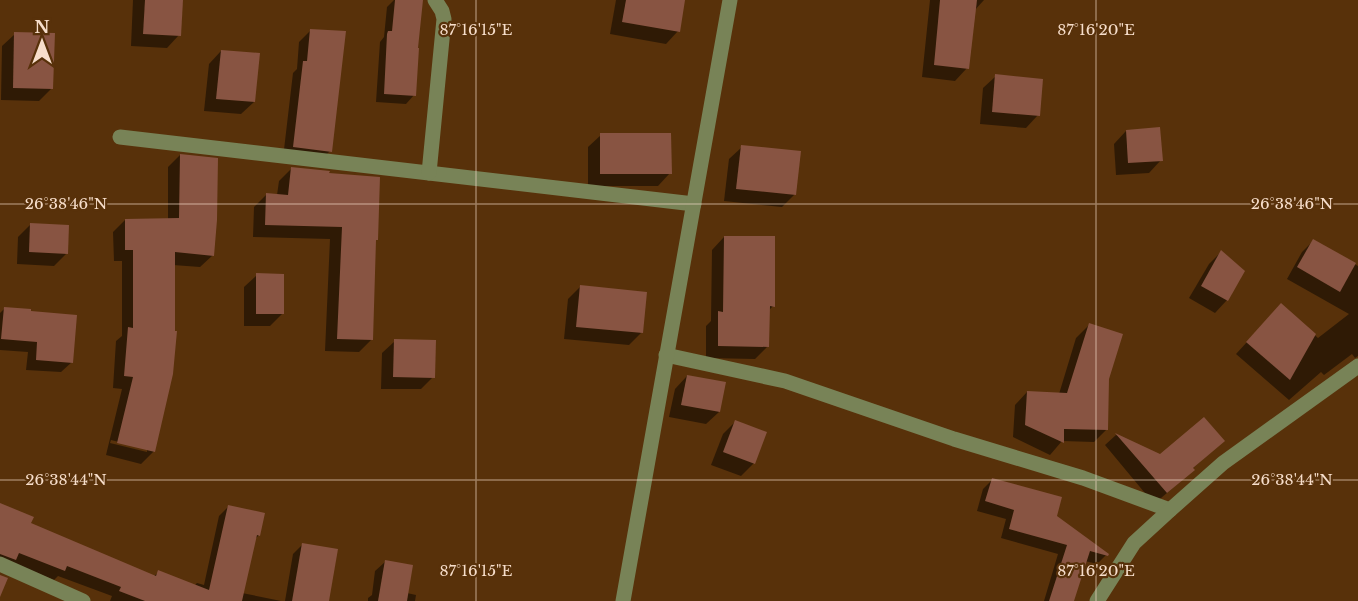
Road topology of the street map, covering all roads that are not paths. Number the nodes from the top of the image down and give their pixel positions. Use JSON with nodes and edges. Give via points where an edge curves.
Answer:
{"nodes":[{"id":1,"x":435,"y":0,"type":"edge"},
{"id":2,"x":730,"y":0,"type":"edge"},
{"id":3,"x":120,"y":136,"type":"dead end"},
{"id":4,"x":429,"y":173,"type":"junction"},
{"id":5,"x":694,"y":204,"type":"junction"},
{"id":6,"x":666,"y":355,"type":"junction"},
{"id":7,"x":1358,"y":366,"type":"edge"},
{"id":8,"x":1170,"y":510,"type":"junction"},
{"id":9,"x":0,"y":564,"type":"edge"},
{"id":10,"x":83,"y":601,"type":"edge"},
{"id":11,"x":623,"y":601,"type":"edge"},
{"id":12,"x":1097,"y":601,"type":"edge"}],
"edges":[{"from":1,"to":4,"type":"street","via":[[444,19]]},
{"from":2,"to":5,"type":"street"},
{"from":3,"to":4,"type":"street"},
{"from":4,"to":5,"type":"street"},
{"from":5,"to":6,"type":"street"},
{"from":6,"to":8,"type":"street","via":[[785,381],[954,439],[1083,477]]},
{"from":6,"to":11,"type":"street"},
{"from":7,"to":8,"type":"street","via":[[1222,463]]},
{"from":8,"to":12,"type":"street","via":[[1134,543]]},
{"from":9,"to":10,"type":"street"}]}
